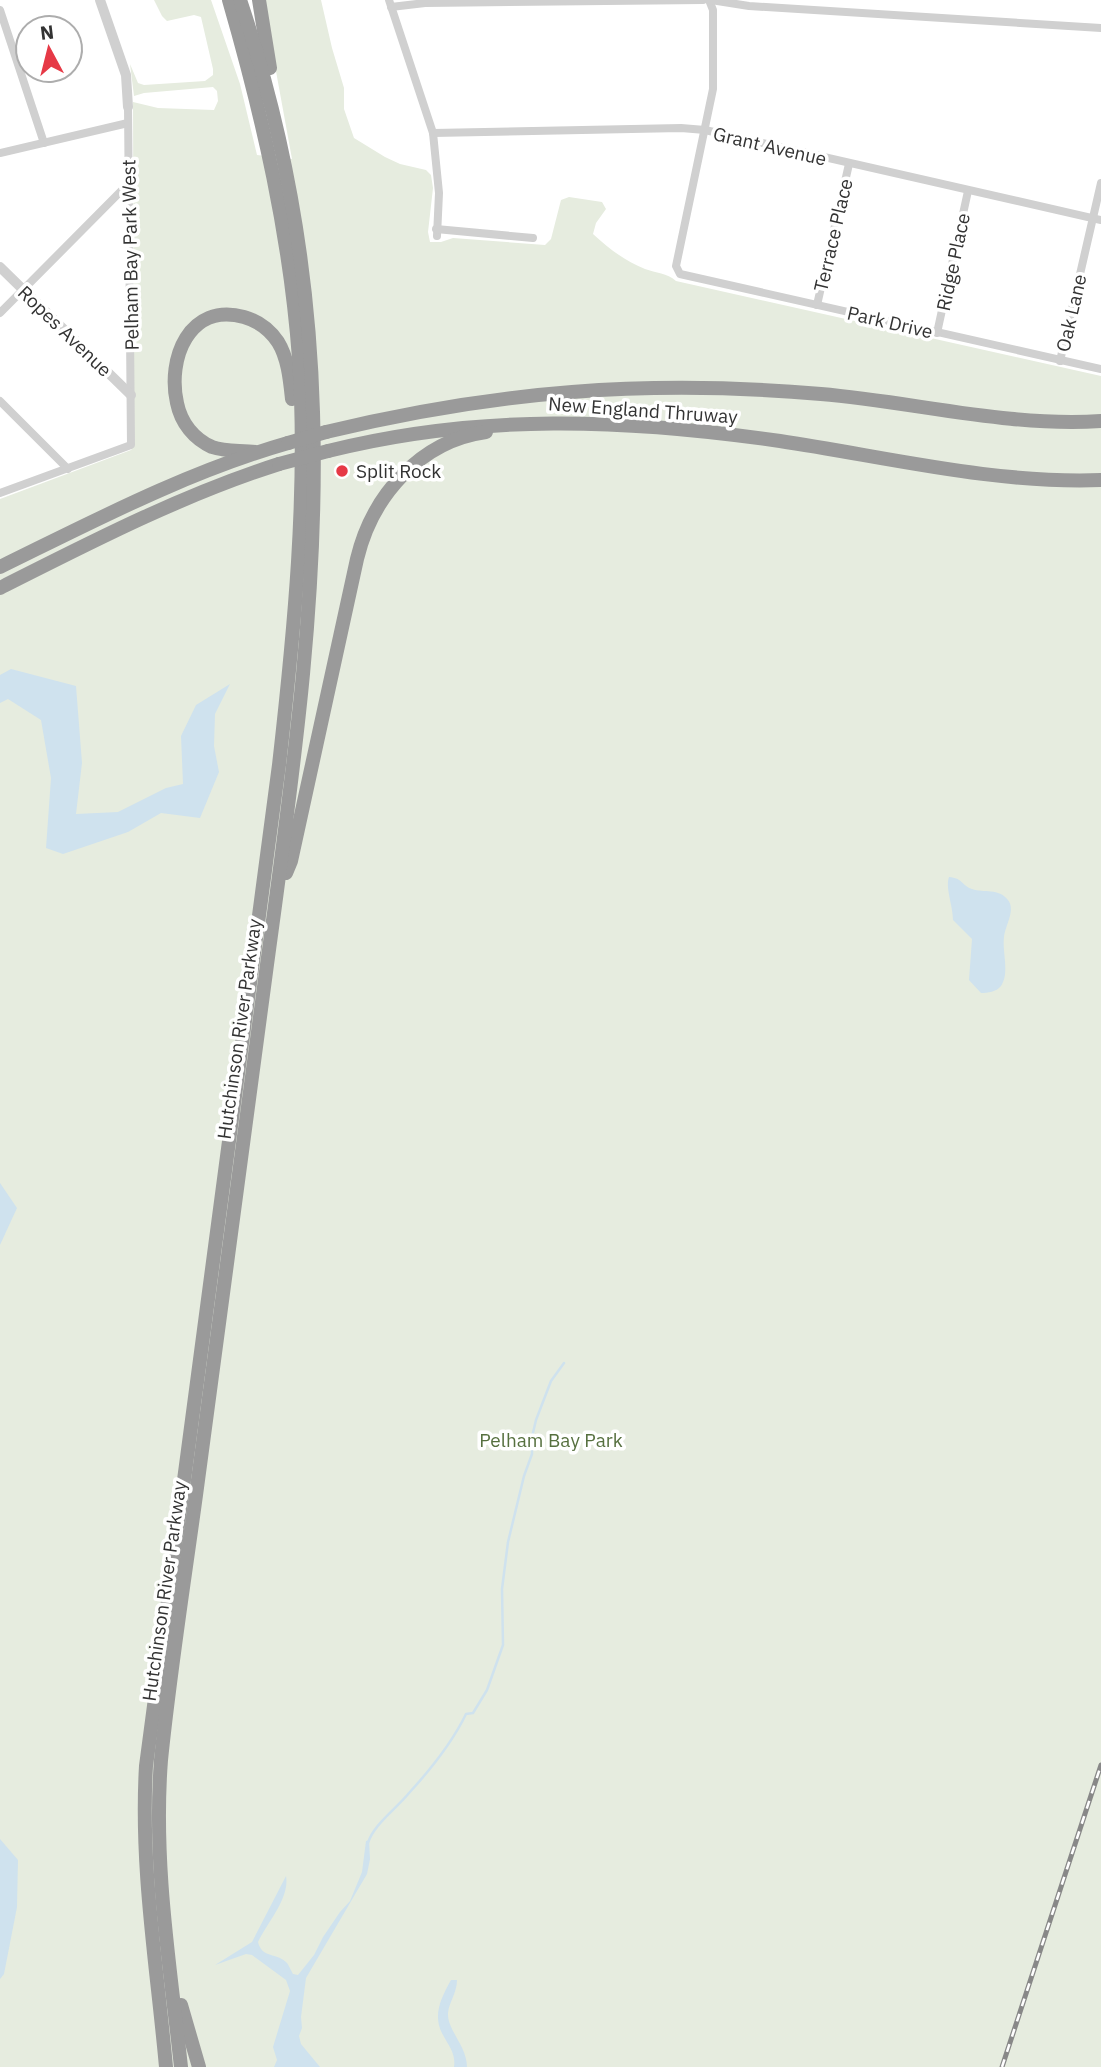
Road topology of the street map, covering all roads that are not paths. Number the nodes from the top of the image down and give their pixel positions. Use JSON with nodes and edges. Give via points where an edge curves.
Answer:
{"nodes":[{"id":1,"x":100,"y":0,"type":"edge"},
{"id":2,"x":219,"y":0,"type":"edge"},
{"id":3,"x":229,"y":0,"type":"edge"},
{"id":4,"x":240,"y":0,"type":"edge"},
{"id":5,"x":259,"y":0,"type":"edge"},
{"id":6,"x":401,"y":0,"type":"edge"},
{"id":7,"x":703,"y":0,"type":"edge"},
{"id":8,"x":710,"y":0,"type":"edge"},
{"id":9,"x":390,"y":4,"type":"edge"},
{"id":10,"x":0,"y":10,"type":"edge"},
{"id":11,"x":1101,"y":28,"type":"edge"},
{"id":12,"x":3,"y":34,"type":"edge"},
{"id":13,"x":254,"y":90,"type":"junction"},
{"id":14,"x":128,"y":107,"type":"joint"},
{"id":15,"x":128,"y":123,"type":"junction"},
{"id":16,"x":705,"y":130,"type":"junction"},
{"id":17,"x":433,"y":133,"type":"junction"},
{"id":18,"x":279,"y":138,"type":"junction"},
{"id":19,"x":44,"y":143,"type":"junction"},
{"id":20,"x":0,"y":153,"type":"edge"},
{"id":21,"x":849,"y":164,"type":"junction"},
{"id":22,"x":129,"y":183,"type":"junction"},
{"id":23,"x":1101,"y":183,"type":"edge"},
{"id":24,"x":968,"y":191,"type":"junction"},
{"id":25,"x":1097,"y":219,"type":"edge"},
{"id":26,"x":533,"y":239,"type":"dead end"},
{"id":27,"x":0,"y":267,"type":"edge"},
{"id":28,"x":23,"y":290,"type":"junction"},
{"id":29,"x":817,"y":305,"type":"junction"},
{"id":30,"x":0,"y":313,"type":"edge"},
{"id":31,"x":937,"y":333,"type":"junction"},
{"id":32,"x":1060,"y":361,"type":"junction"},
{"id":33,"x":1101,"y":369,"type":"edge"},
{"id":34,"x":131,"y":395,"type":"junction"},
{"id":35,"x":0,"y":401,"type":"edge"},
{"id":36,"x":1101,"y":421,"type":"edge"},
{"id":37,"x":521,"y":422,"type":"junction"},
{"id":38,"x":255,"y":452,"type":"junction"},
{"id":39,"x":301,"y":454,"type":"junction"},
{"id":40,"x":68,"y":469,"type":"junction"},
{"id":41,"x":1101,"y":480,"type":"edge"},
{"id":42,"x":0,"y":493,"type":"edge"},
{"id":43,"x":0,"y":567,"type":"edge"},
{"id":44,"x":0,"y":588,"type":"edge"},
{"id":45,"x":277,"y":894,"type":"junction"},
{"id":46,"x":170,"y":1971,"type":"junction"},
{"id":47,"x":166,"y":2067,"type":"edge"},
{"id":48,"x":181,"y":2067,"type":"edge"},
{"id":49,"x":199,"y":2067,"type":"edge"}],
"edges":[{"from":1,"to":14,"type":"street","via":[[126,75]]},
{"from":2,"to":13,"type":"highway"},
{"from":3,"to":13,"type":"highway","name":"Hutchinson River Parkway"},
{"from":4,"to":18,"type":"highway","name":"Hutchinson River Parkway"},
{"from":5,"to":18,"type":"highway","via":[[279,112]]},
{"from":6,"to":9,"type":"street"},
{"from":7,"to":9,"type":"street"},
{"from":8,"to":11,"type":"street"},
{"from":8,"to":16,"type":"street","via":[[715,48]]},
{"from":9,"to":17,"type":"street"},
{"from":10,"to":12,"type":"street"},
{"from":12,"to":19,"type":"street"},
{"from":13,"to":39,"type":"highway","name":"Hutchinson River Parkway","via":[[279,198],[291,284]]},
{"from":14,"to":15,"type":"street","name":"Pelham Bay Park West"},
{"from":15,"to":19,"type":"street"},
{"from":15,"to":22,"type":"street","name":"Pelham Bay Park West"},
{"from":16,"to":17,"type":"street","name":"Grant Avenue"},
{"from":16,"to":21,"type":"street","name":"Grant Avenue"},
{"from":16,"to":29,"type":"street","name":"Park Drive","via":[[676,266],[680,274]]},
{"from":17,"to":26,"type":"street","via":[[439,193],[436,233]]},
{"from":18,"to":45,"type":"highway","name":"Hutchinson River Parkway","via":[[306,304],[314,461],[301,690]]},
{"from":19,"to":20,"type":"street"},
{"from":21,"to":24,"type":"street","name":"Grant Avenue"},
{"from":21,"to":29,"type":"street","name":"Terrace Place"},
{"from":22,"to":28,"type":"street"},
{"from":22,"to":34,"type":"street","name":"Pelham Bay Park West"},
{"from":23,"to":25,"type":"street","name":"Oak Lane"},
{"from":24,"to":25,"type":"street","name":"Grant Avenue"},
{"from":24,"to":31,"type":"street","name":"Ridge Place"},
{"from":25,"to":32,"type":"street","name":"Oak Lane"},
{"from":27,"to":28,"type":"street","name":"Ropes Avenue"},
{"from":28,"to":30,"type":"street"},
{"from":28,"to":34,"type":"street","name":"Ropes Avenue"},
{"from":29,"to":31,"type":"street","name":"Park Drive"},
{"from":31,"to":32,"type":"street","name":"Park Drive"},
{"from":32,"to":33,"type":"street","name":"Park Drive"},
{"from":34,"to":40,"type":"street","name":"Pelham Bay Park West","via":[[131,445]]},
{"from":35,"to":40,"type":"street"},
{"from":36,"to":38,"type":"highway","name":"New England Thruway","bridge":true,"via":[[1015,419],[800,392],[636,388],[499,398],[419,411]]},
{"from":37,"to":41,"type":"highway","name":"New England Thruway","via":[[688,430],[1003,477]]},
{"from":37,"to":44,"type":"highway","name":"New England Thruway","bridge":true,"via":[[390,437],[279,464],[168,505]]},
{"from":37,"to":45,"type":"highway","via":[[431,452],[395,482],[370,519],[357,559],[291,860]]},
{"from":38,"to":39,"type":"highway","via":[[208,445],[191,432],[178,408],[174,378],[179,349],[192,330],[212,318],[232,315],[249,319],[277,341],[286,364]]},
{"from":38,"to":43,"type":"highway","name":"New England Thruway","via":[[128,503]]},
{"from":39,"to":47,"type":"highway","name":"Hutchinson River Parkway","via":[[294,607],[276,789],[146,1766],[145,1868]]},
{"from":40,"to":42,"type":"street"},
{"from":45,"to":46,"type":"highway","name":"Hutchinson River Parkway","via":[[162,1751],[159,1853]]},
{"from":46,"to":48,"type":"highway","name":"Hutchinson River Parkway"},
{"from":46,"to":49,"type":"highway"}]}
